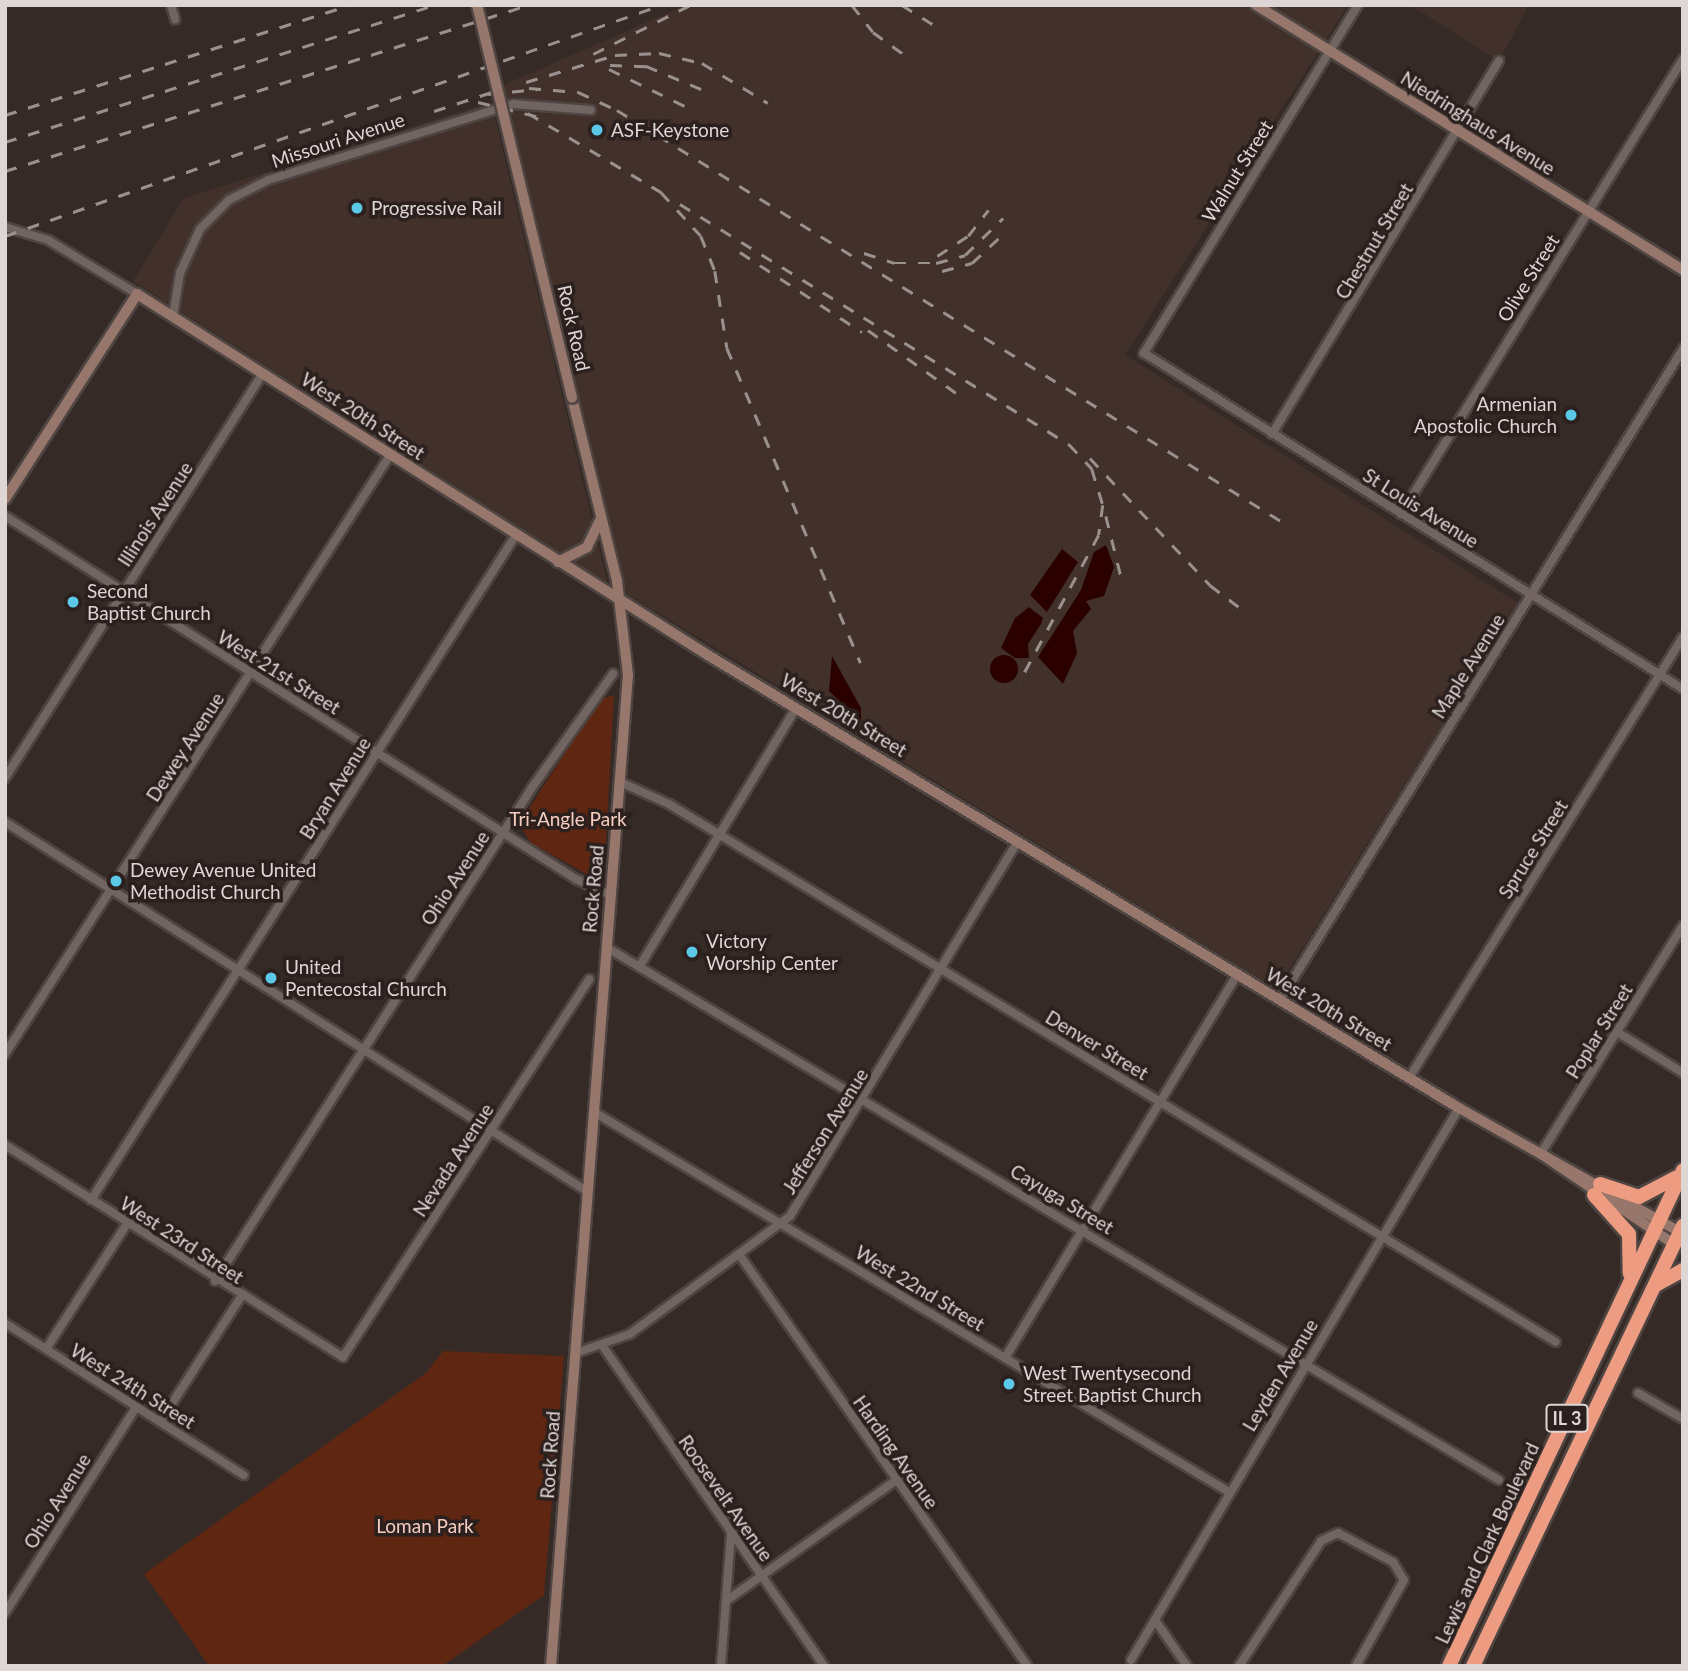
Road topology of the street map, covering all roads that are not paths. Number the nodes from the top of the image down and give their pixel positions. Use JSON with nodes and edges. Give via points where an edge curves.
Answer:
{"nodes":[{"id":1,"x":171,"y":5,"type":"edge"},
{"id":2,"x":477,"y":5,"type":"edge"},
{"id":3,"x":1256,"y":5,"type":"edge"},
{"id":4,"x":1358,"y":5,"type":"edge"},
{"id":5,"x":175,"y":19,"type":"dead end"},
{"id":6,"x":1330,"y":51,"type":"junction"},
{"id":7,"x":1683,"y":59,"type":"edge"},
{"id":8,"x":1499,"y":61,"type":"dead end"},
{"id":9,"x":591,"y":110,"type":"dead end"},
{"id":10,"x":1458,"y":131,"type":"junction"},
{"id":11,"x":1588,"y":211,"type":"junction"},
{"id":12,"x":5,"y":228,"type":"edge"},
{"id":13,"x":1683,"y":270,"type":"edge"},
{"id":14,"x":137,"y":294,"type":"junction"},
{"id":15,"x":173,"y":316,"type":"junction"},
{"id":16,"x":1683,"y":349,"type":"edge"},
{"id":17,"x":1144,"y":354,"type":"joint"},
{"id":18,"x":263,"y":373,"type":"junction"},
{"id":19,"x":1272,"y":434,"type":"junction"},
{"id":20,"x":390,"y":455,"type":"junction"},
{"id":21,"x":5,"y":499,"type":"edge"},
{"id":22,"x":1401,"y":514,"type":"junction"},
{"id":23,"x":5,"y":516,"type":"edge"},
{"id":24,"x":601,"y":518,"type":"junction"},
{"id":25,"x":516,"y":535,"type":"junction"},
{"id":26,"x":558,"y":562,"type":"junction"},
{"id":27,"x":124,"y":592,"type":"junction"},
{"id":28,"x":1531,"y":594,"type":"junction"},
{"id":29,"x":620,"y":600,"type":"junction"},
{"id":30,"x":1683,"y":637,"type":"edge"},
{"id":31,"x":251,"y":673,"type":"junction"},
{"id":32,"x":613,"y":674,"type":"dead end"},
{"id":33,"x":1660,"y":674,"type":"junction"},
{"id":34,"x":1683,"y":688,"type":"edge"},
{"id":35,"x":796,"y":708,"type":"junction"},
{"id":36,"x":376,"y":753,"type":"junction"},
{"id":37,"x":5,"y":778,"type":"edge"},
{"id":38,"x":620,"y":782,"type":"junction"},
{"id":39,"x":5,"y":822,"type":"edge"},
{"id":40,"x":503,"y":832,"type":"junction"},
{"id":41,"x":719,"y":834,"type":"junction"},
{"id":42,"x":1018,"y":841,"type":"junction"},
{"id":43,"x":112,"y":890,"type":"junction"},
{"id":44,"x":610,"y":895,"type":"junction"},
{"id":45,"x":1683,"y":926,"type":"edge"},
{"id":46,"x":606,"y":947,"type":"junction"},
{"id":47,"x":641,"y":964,"type":"junction"},
{"id":48,"x":941,"y":969,"type":"junction"},
{"id":49,"x":238,"y":971,"type":"junction"},
{"id":50,"x":1238,"y":974,"type":"junction"},
{"id":51,"x":589,"y":979,"type":"dead end"},
{"id":52,"x":1280,"y":1000,"type":"junction"},
{"id":53,"x":1617,"y":1032,"type":"junction"},
{"id":54,"x":363,"y":1050,"type":"junction"},
{"id":55,"x":5,"y":1054,"type":"edge"},
{"id":56,"x":1683,"y":1073,"type":"edge"},
{"id":57,"x":1409,"y":1078,"type":"junction"},
{"id":58,"x":864,"y":1098,"type":"junction"},
{"id":59,"x":1162,"y":1102,"type":"junction"},
{"id":60,"x":1459,"y":1108,"type":"junction"},
{"id":61,"x":594,"y":1112,"type":"junction"},
{"id":62,"x":490,"y":1132,"type":"junction"},
{"id":63,"x":5,"y":1145,"type":"edge"},
{"id":64,"x":1541,"y":1153,"type":"junction"},
{"id":65,"x":1683,"y":1170,"type":"edge"},
{"id":66,"x":1597,"y":1190,"type":"junction"},
{"id":67,"x":588,"y":1192,"type":"junction"},
{"id":68,"x":91,"y":1200,"type":"junction"},
{"id":69,"x":127,"y":1224,"type":"junction"},
{"id":70,"x":782,"y":1224,"type":"junction"},
{"id":71,"x":1656,"y":1226,"type":"junction"},
{"id":72,"x":1084,"y":1230,"type":"junction"},
{"id":73,"x":1382,"y":1236,"type":"junction"},
{"id":74,"x":1680,"y":1237,"type":"edge"},
{"id":75,"x":741,"y":1257,"type":"junction"},
{"id":76,"x":1683,"y":1270,"type":"edge"},
{"id":77,"x":215,"y":1281,"type":"junction"},
{"id":78,"x":1629,"y":1283,"type":"junction"},
{"id":79,"x":1653,"y":1288,"type":"junction"},
{"id":80,"x":241,"y":1297,"type":"junction"},
{"id":81,"x":7,"y":1328,"type":"edge"},
{"id":82,"x":1556,"y":1342,"type":"dead end"},
{"id":83,"x":604,"y":1348,"type":"junction"},
{"id":84,"x":46,"y":1349,"type":"junction"},
{"id":85,"x":576,"y":1353,"type":"junction"},
{"id":86,"x":343,"y":1357,"type":"joint"},
{"id":87,"x":1005,"y":1358,"type":"junction"},
{"id":88,"x":1305,"y":1364,"type":"junction"},
{"id":89,"x":1638,"y":1392,"type":"dead end"},
{"id":90,"x":136,"y":1407,"type":"junction"},
{"id":91,"x":1683,"y":1419,"type":"edge"},
{"id":92,"x":160,"y":1422,"type":"junction"},
{"id":93,"x":244,"y":1475,"type":"dead end"},
{"id":94,"x":896,"y":1480,"type":"junction"},
{"id":95,"x":1499,"y":1480,"type":"dead end"},
{"id":96,"x":1229,"y":1492,"type":"junction"},
{"id":97,"x":731,"y":1533,"type":"junction"},
{"id":98,"x":761,"y":1576,"type":"junction"},
{"id":99,"x":726,"y":1601,"type":"junction"},
{"id":100,"x":5,"y":1613,"type":"edge"},
{"id":101,"x":1155,"y":1620,"type":"junction"},
{"id":102,"x":1131,"y":1660,"type":"dead end"},
{"id":103,"x":551,"y":1666,"type":"edge"},
{"id":104,"x":721,"y":1666,"type":"edge"},
{"id":105,"x":824,"y":1666,"type":"edge"},
{"id":106,"x":1027,"y":1666,"type":"edge"},
{"id":107,"x":1187,"y":1666,"type":"edge"},
{"id":108,"x":1240,"y":1666,"type":"edge"},
{"id":109,"x":1356,"y":1666,"type":"edge"},
{"id":110,"x":1449,"y":1666,"type":"edge"},
{"id":111,"x":1473,"y":1666,"type":"edge"}],
"edges":[{"from":1,"to":5,"type":"street"},
{"from":2,"to":24,"type":"street","name":"Rock Road","bridge":true},
{"from":3,"to":6,"type":"street","name":"Niedringhaus Avenue"},
{"from":4,"to":6,"type":"street","name":"Walnut Street"},
{"from":6,"to":10,"type":"street","name":"Niedringhaus Avenue"},
{"from":6,"to":17,"type":"street","name":"Walnut Street"},
{"from":7,"to":11,"type":"street","name":"Olive Street"},
{"from":8,"to":10,"type":"street","name":"Chestnut Street"},
{"from":9,"to":15,"type":"street","name":"Missouri Avenue","via":[[513,104],[268,180],[229,200],[201,229],[180,273]]},
{"from":10,"to":11,"type":"street","name":"Niedringhaus Avenue"},
{"from":10,"to":19,"type":"street","name":"Chestnut Street"},
{"from":11,"to":13,"type":"street","name":"Niedringhaus Avenue"},
{"from":11,"to":22,"type":"street","name":"Olive Street"},
{"from":12,"to":14,"type":"street","via":[[48,240]]},
{"from":14,"to":15,"type":"street","name":"West 20th Street"},
{"from":14,"to":21,"type":"street"},
{"from":15,"to":18,"type":"street","name":"West 20th Street"},
{"from":16,"to":28,"type":"street","name":"Maple Avenue"},
{"from":17,"to":19,"type":"street","name":"St Louis Avenue"},
{"from":18,"to":20,"type":"street","name":"West 20th Street"},
{"from":18,"to":27,"type":"street","name":"Illinois Avenue"},
{"from":19,"to":22,"type":"street","name":"St Louis Avenue"},
{"from":20,"to":25,"type":"street","name":"West 20th Street"},
{"from":20,"to":31,"type":"street","name":"Dewey Avenue"},
{"from":22,"to":28,"type":"street","name":"St Louis Avenue"},
{"from":23,"to":27,"type":"street","name":"West 21st Street"},
{"from":24,"to":26,"type":"street","via":[[587,547]]},
{"from":24,"to":29,"type":"street","name":"Rock Road"},
{"from":25,"to":26,"type":"street","name":"West 20th Street"},
{"from":25,"to":36,"type":"street","name":"Bryan Avenue"},
{"from":26,"to":29,"type":"street","name":"West 20th Street"},
{"from":27,"to":31,"type":"street","name":"West 21st Street"},
{"from":27,"to":37,"type":"street","name":"Illinois Avenue"},
{"from":28,"to":33,"type":"street","name":"St Louis Avenue"},
{"from":28,"to":52,"type":"street","name":"Maple Avenue"},
{"from":29,"to":35,"type":"street","name":"West 20th Street"},
{"from":29,"to":38,"type":"street","name":"Rock Road","via":[[628,675]]},
{"from":30,"to":33,"type":"street","name":"Spruce Street"},
{"from":31,"to":36,"type":"street","name":"West 21st Street"},
{"from":31,"to":43,"type":"street","name":"Dewey Avenue"},
{"from":32,"to":40,"type":"street","name":"Ohio Avenue"},
{"from":33,"to":34,"type":"street","name":"St Louis Avenue"},
{"from":33,"to":57,"type":"street","name":"Spruce Street"},
{"from":35,"to":41,"type":"street"},
{"from":35,"to":42,"type":"street","name":"West 20th Street"},
{"from":36,"to":40,"type":"street","name":"West 21st Street"},
{"from":36,"to":49,"type":"street","name":"Bryan Avenue"},
{"from":38,"to":41,"type":"street","name":"Denver Street"},
{"from":38,"to":44,"type":"street","name":"Rock Road"},
{"from":39,"to":43,"type":"street"},
{"from":40,"to":44,"type":"street","name":"West 21st Street"},
{"from":40,"to":54,"type":"street","name":"Ohio Avenue"},
{"from":41,"to":47,"type":"street"},
{"from":41,"to":48,"type":"street","name":"Denver Street"},
{"from":42,"to":48,"type":"street","name":"Jefferson Avenue"},
{"from":42,"to":50,"type":"street","name":"West 20th Street"},
{"from":43,"to":49,"type":"street"},
{"from":43,"to":55,"type":"street","name":"Dewey Avenue"},
{"from":44,"to":46,"type":"street","name":"Rock Road"},
{"from":45,"to":53,"type":"street","name":"Poplar Street"},
{"from":46,"to":47,"type":"street","name":"Cayuga Street"},
{"from":46,"to":61,"type":"street","name":"Rock Road"},
{"from":47,"to":58,"type":"street","name":"Cayuga Street"},
{"from":48,"to":58,"type":"street","name":"Jefferson Avenue"},
{"from":48,"to":59,"type":"street","name":"Denver Street"},
{"from":49,"to":54,"type":"street"},
{"from":49,"to":68,"type":"street","name":"Bryan Avenue"},
{"from":50,"to":52,"type":"street","name":"West 20th Street"},
{"from":50,"to":59,"type":"street"},
{"from":51,"to":62,"type":"street","name":"Nevada Avenue"},
{"from":52,"to":57,"type":"street","name":"West 20th Street"},
{"from":53,"to":56,"type":"street"},
{"from":53,"to":64,"type":"street","name":"Poplar Street"},
{"from":54,"to":62,"type":"street"},
{"from":54,"to":77,"type":"street","name":"Ohio Avenue"},
{"from":57,"to":60,"type":"street","name":"West 20th Street"},
{"from":58,"to":70,"type":"street","name":"Jefferson Avenue"},
{"from":58,"to":72,"type":"street","name":"Cayuga Street"},
{"from":59,"to":72,"type":"street"},
{"from":59,"to":73,"type":"street","name":"Denver Street"},
{"from":60,"to":64,"type":"street","name":"West 20th Street"},
{"from":60,"to":73,"type":"street","name":"Leyden Avenue"},
{"from":61,"to":67,"type":"street","name":"Rock Road"},
{"from":61,"to":70,"type":"street","name":"West 22nd Street"},
{"from":62,"to":67,"type":"street"},
{"from":62,"to":86,"type":"street","name":"Nevada Avenue"},
{"from":63,"to":68,"type":"street","name":"West 23rd Street"},
{"from":64,"to":66,"type":"street","name":"West 20th Street"},
{"from":65,"to":66,"type":"highway","via":[[1652,1195]]},
{"from":65,"to":71,"type":"highway","name":"Lewis and Clark Boulevard","number":"IL 3"},
{"from":66,"to":71,"type":"street","name":"West 20th Street"},
{"from":66,"to":78,"type":"highway","via":[[1629,1234]]},
{"from":67,"to":85,"type":"street","name":"Rock Road"},
{"from":68,"to":69,"type":"street","name":"West 23rd Street"},
{"from":69,"to":77,"type":"street","name":"West 23rd Street"},
{"from":69,"to":84,"type":"street"},
{"from":70,"to":75,"type":"street","name":"Jefferson Avenue"},
{"from":70,"to":87,"type":"street","name":"West 22nd Street"},
{"from":71,"to":74,"type":"street","name":"West 20th Street"},
{"from":71,"to":78,"type":"highway","name":"Lewis and Clark Boulevard","number":"IL 3"},
{"from":72,"to":87,"type":"street"},
{"from":72,"to":88,"type":"street","name":"Cayuga Street"},
{"from":73,"to":82,"type":"street","name":"Denver Street"},
{"from":73,"to":88,"type":"street","name":"Leyden Avenue"},
{"from":74,"to":79,"type":"highway","name":"Lewis and Clark Boulevard","number":"IL 3"},
{"from":75,"to":83,"type":"street","name":"Jefferson Avenue"},
{"from":75,"to":94,"type":"street","name":"Harding Avenue"},
{"from":76,"to":79,"type":"highway"},
{"from":77,"to":80,"type":"street","name":"West 23rd Street"},
{"from":78,"to":110,"type":"highway","name":"Lewis and Clark Boulevard","number":"IL 3"},
{"from":79,"to":111,"type":"highway","name":"Lewis and Clark Boulevard","number":"IL 3"},
{"from":80,"to":86,"type":"street","name":"West 23rd Street"},
{"from":80,"to":92,"type":"street"},
{"from":81,"to":84,"type":"street","name":"West 24th Street"},
{"from":83,"to":85,"type":"street","name":"Jefferson Avenue"},
{"from":83,"to":97,"type":"street","name":"Roosevelt Avenue"},
{"from":84,"to":90,"type":"street","name":"West 24th Street"},
{"from":85,"to":103,"type":"street","name":"Rock Road"},
{"from":87,"to":96,"type":"street","name":"West 22nd Street"},
{"from":88,"to":95,"type":"street","name":"Cayuga Street"},
{"from":88,"to":96,"type":"street","name":"Leyden Avenue"},
{"from":89,"to":91,"type":"street"},
{"from":90,"to":92,"type":"street","name":"West 24th Street"},
{"from":90,"to":100,"type":"street","name":"Ohio Avenue"},
{"from":92,"to":93,"type":"street","name":"West 24th Street"},
{"from":94,"to":98,"type":"street"},
{"from":94,"to":106,"type":"street","name":"Harding Avenue"},
{"from":96,"to":101,"type":"street","name":"Leyden Avenue"},
{"from":97,"to":98,"type":"street","name":"Roosevelt Avenue"},
{"from":97,"to":99,"type":"street"},
{"from":98,"to":99,"type":"street"},
{"from":98,"to":105,"type":"street","name":"Roosevelt Avenue"},
{"from":99,"to":104,"type":"street"},
{"from":101,"to":102,"type":"street","name":"Leyden Avenue"},
{"from":101,"to":107,"type":"street"},
{"from":108,"to":109,"type":"street","via":[[1321,1541],[1338,1533],[1393,1562],[1404,1580]]}]}
